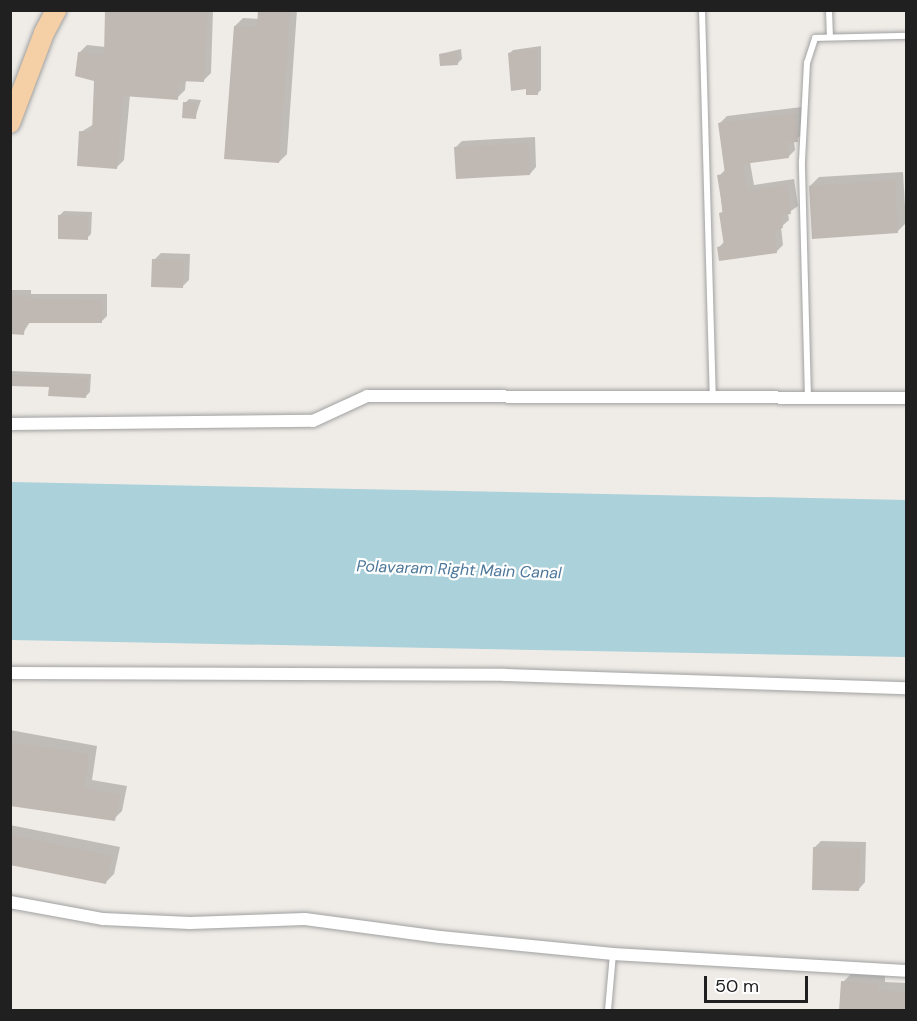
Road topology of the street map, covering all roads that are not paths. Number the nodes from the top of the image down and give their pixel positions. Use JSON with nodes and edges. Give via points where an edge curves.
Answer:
{"nodes":[{"id":1,"x":56,"y":10,"type":"edge"},
{"id":2,"x":702,"y":10,"type":"edge"},
{"id":3,"x":829,"y":10,"type":"edge"},
{"id":4,"x":830,"y":36,"type":"junction"},
{"id":5,"x":906,"y":36,"type":"edge"},
{"id":6,"x":10,"y":123,"type":"edge"},
{"id":7,"x":713,"y":398,"type":"junction"},
{"id":8,"x":808,"y":398,"type":"junction"},
{"id":9,"x":906,"y":398,"type":"edge"},
{"id":10,"x":10,"y":424,"type":"edge"},
{"id":11,"x":10,"y":673,"type":"edge"},
{"id":12,"x":906,"y":688,"type":"edge"},
{"id":13,"x":10,"y":902,"type":"edge"},
{"id":14,"x":613,"y":954,"type":"junction"},
{"id":15,"x":906,"y":971,"type":"edge"},
{"id":16,"x":608,"y":1011,"type":"edge"}],
"edges":[{"from":1,"to":6,"type":"main road"},
{"from":2,"to":7,"type":"lane"},
{"from":3,"to":4,"type":"lane"},
{"from":4,"to":5,"type":"lane"},
{"from":4,"to":8,"type":"lane","via":[[816,38],[807,63],[802,173]]},
{"from":7,"to":8,"type":"street"},
{"from":7,"to":10,"type":"street","via":[[367,396],[314,422]]},
{"from":8,"to":9,"type":"street"},
{"from":11,"to":12,"type":"street","via":[[505,675]]},
{"from":13,"to":14,"type":"street","via":[[147,923],[305,919],[440,938]]},
{"from":14,"to":15,"type":"street"},
{"from":14,"to":16,"type":"lane"}]}
